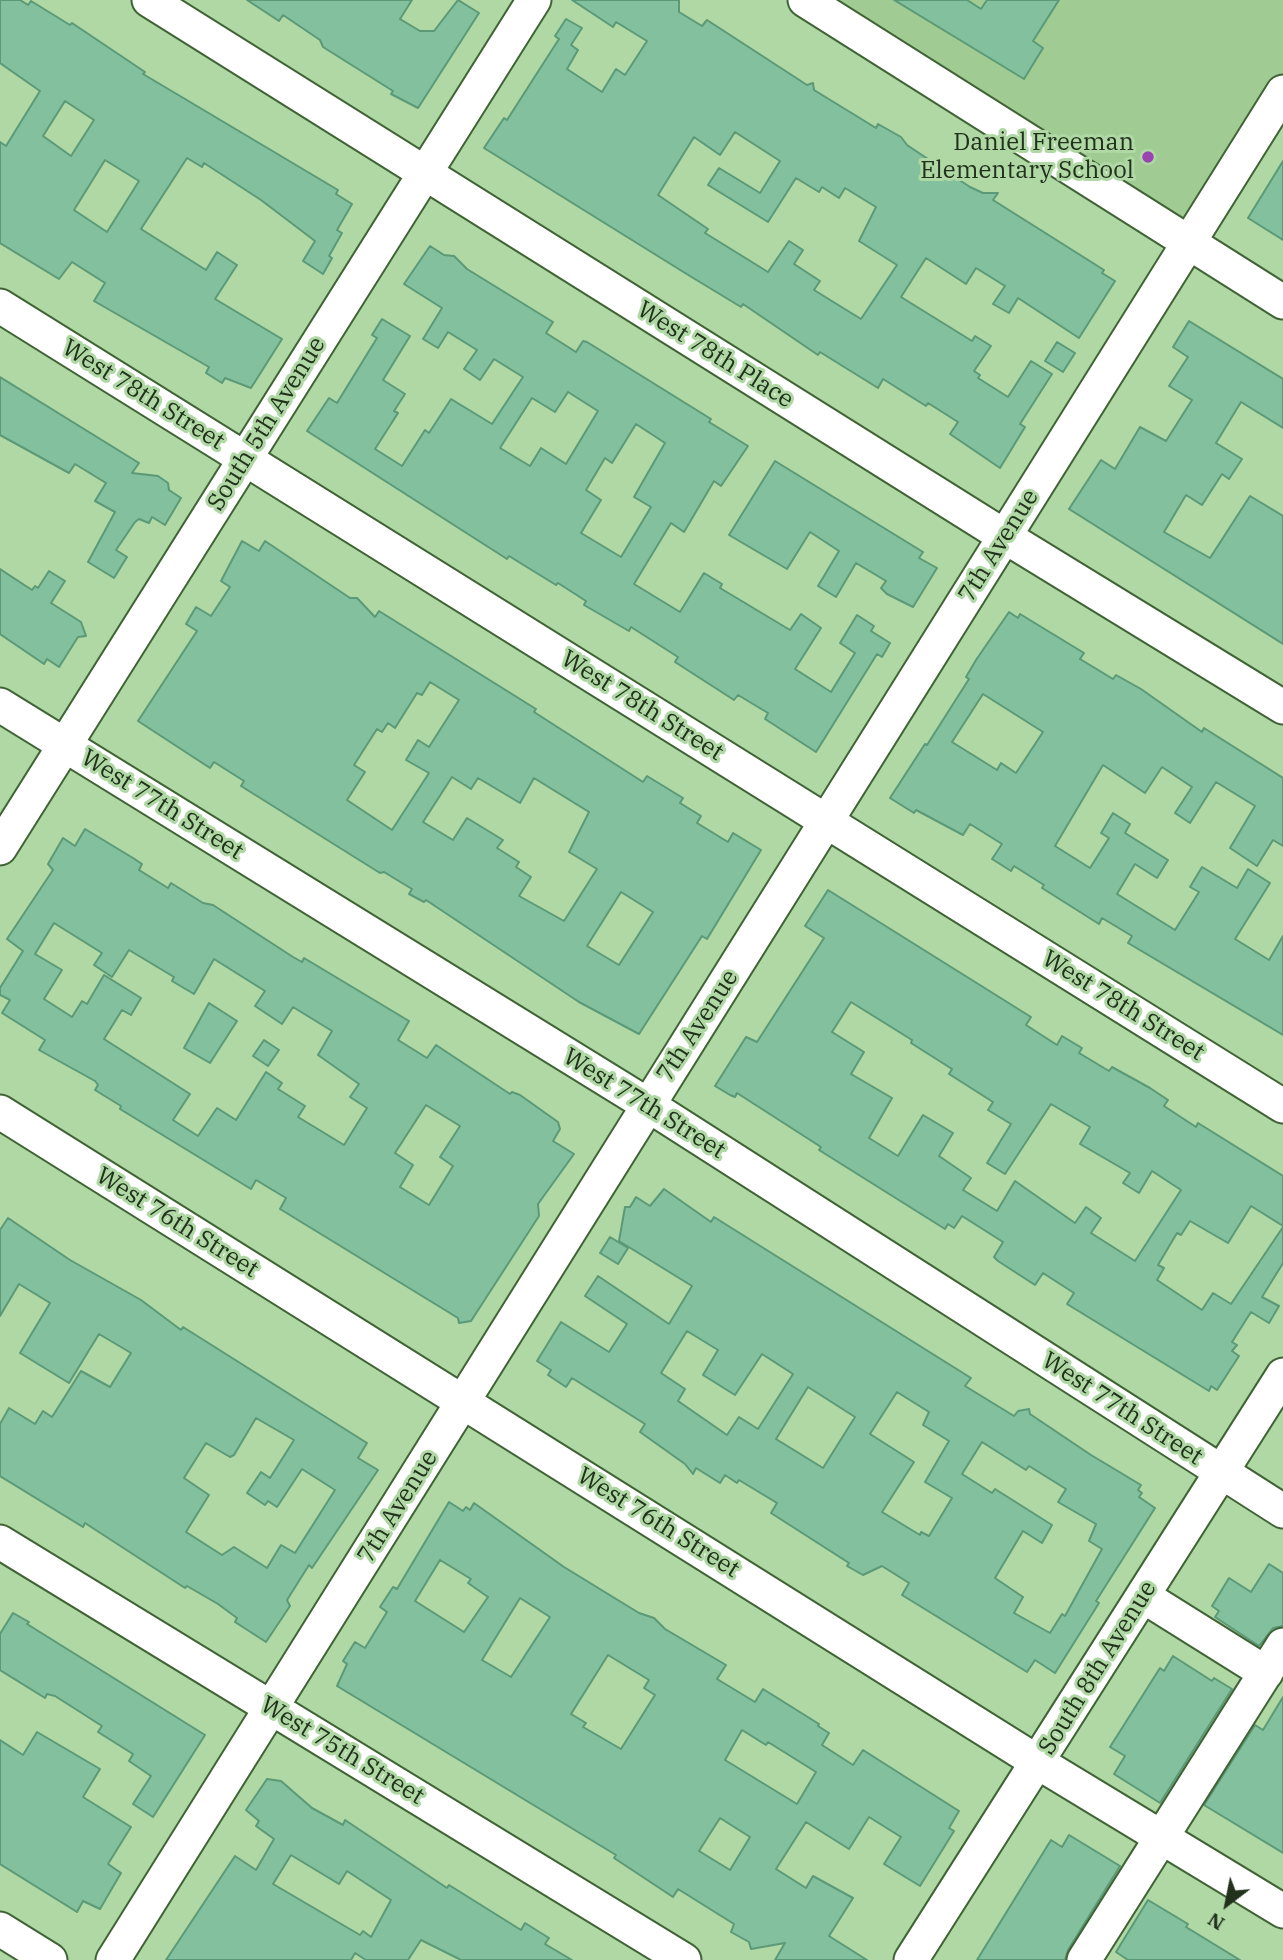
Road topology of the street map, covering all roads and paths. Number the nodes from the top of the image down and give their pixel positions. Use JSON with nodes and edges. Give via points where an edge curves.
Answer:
{"nodes":[{"id":1,"x":149,"y":0,"type":"edge"},
{"id":2,"x":534,"y":0,"type":"edge"},
{"id":3,"x":805,"y":0,"type":"edge"},
{"id":4,"x":1283,"y":92,"type":"edge"},
{"id":5,"x":424,"y":172,"type":"junction"},
{"id":6,"x":1190,"y":244,"type":"junction"},
{"id":7,"x":1283,"y":302,"type":"edge"},
{"id":8,"x":0,"y":306,"type":"edge"},
{"id":9,"x":245,"y":459,"type":"junction"},
{"id":10,"x":1004,"y":536,"type":"junction"},
{"id":11,"x":0,"y":705,"type":"edge"},
{"id":12,"x":1283,"y":707,"type":"edge"},
{"id":13,"x":66,"y":745,"type":"junction"},
{"id":14,"x":828,"y":822,"type":"junction"},
{"id":15,"x":0,"y":848,"type":"edge"},
{"id":16,"x":648,"y":1105,"type":"junction"},
{"id":17,"x":1283,"y":1107,"type":"edge"},
{"id":18,"x":0,"y":1112,"type":"edge"},
{"id":19,"x":0,"y":1124,"type":"edge"},
{"id":20,"x":33,"y":1133,"type":"junction"},
{"id":21,"x":1283,"y":1375,"type":"edge"},
{"id":22,"x":465,"y":1401,"type":"junction"},
{"id":23,"x":1220,"y":1472,"type":"junction"},
{"id":24,"x":1283,"y":1511,"type":"edge"},
{"id":25,"x":0,"y":1542,"type":"edge"},
{"id":26,"x":1143,"y":1596,"type":"junction"},
{"id":27,"x":1283,"y":1645,"type":"edge"},
{"id":28,"x":1266,"y":1673,"type":"junction"},
{"id":29,"x":272,"y":1709,"type":"junction"},
{"id":30,"x":1039,"y":1763,"type":"junction"},
{"id":31,"x":1162,"y":1838,"type":"junction"},
{"id":32,"x":1283,"y":1912,"type":"edge"},
{"id":33,"x":0,"y":1929,"type":"edge"},
{"id":34,"x":50,"y":1960,"type":"edge"},
{"id":35,"x":113,"y":1960,"type":"edge"},
{"id":36,"x":684,"y":1960,"type":"edge"},
{"id":37,"x":911,"y":1960,"type":"edge"},
{"id":38,"x":1084,"y":1960,"type":"edge"}],
"edges":[{"from":1,"to":5,"type":"street","name":"West 78th Place"},
{"from":2,"to":5,"type":"street","name":"South 5th Avenue"},
{"from":3,"to":6,"type":"street"},
{"from":4,"to":6,"type":"street","name":"7th Avenue"},
{"from":5,"to":9,"type":"street","name":"South 5th Avenue"},
{"from":5,"to":10,"type":"street","name":"West 78th Place"},
{"from":6,"to":7,"type":"street"},
{"from":6,"to":10,"type":"street","name":"7th Avenue"},
{"from":8,"to":9,"type":"street","name":"West 78th Street"},
{"from":9,"to":13,"type":"street","name":"South 5th Avenue"},
{"from":9,"to":14,"type":"street","name":"West 78th Street"},
{"from":10,"to":12,"type":"street","name":"West 78th Place"},
{"from":10,"to":14,"type":"street","name":"7th Avenue"},
{"from":11,"to":13,"type":"street","name":"West 77th Street"},
{"from":13,"to":15,"type":"street","name":"South 5th Avenue"},
{"from":13,"to":16,"type":"street","name":"West 77th Street"},
{"from":14,"to":16,"type":"street","name":"7th Avenue"},
{"from":14,"to":17,"type":"street","name":"West 78th Street"},
{"from":16,"to":22,"type":"street","name":"7th Avenue"},
{"from":16,"to":23,"type":"street","name":"West 77th Street"},
{"from":18,"to":20,"type":"street","name":"West 76th Street"},
{"from":19,"to":20,"type":"street","name":"West 76th Street"},
{"from":20,"to":22,"type":"street","name":"West 76th Street"},
{"from":21,"to":23,"type":"street","name":"South 8th Avenue"},
{"from":22,"to":29,"type":"street","name":"7th Avenue"},
{"from":22,"to":30,"type":"street","name":"West 76th Street"},
{"from":23,"to":24,"type":"street","name":"West 77th Street"},
{"from":23,"to":26,"type":"street","name":"South 8th Avenue"},
{"from":25,"to":29,"type":"street","name":"West 75th Street"},
{"from":26,"to":28,"type":"street"},
{"from":26,"to":30,"type":"street","name":"South 8th Avenue"},
{"from":27,"to":28,"type":"street"},
{"from":28,"to":31,"type":"street"},
{"from":29,"to":35,"type":"street","name":"7th Avenue"},
{"from":29,"to":36,"type":"street","name":"West 75th Street"},
{"from":30,"to":31,"type":"street","name":"West 76th Street"},
{"from":30,"to":37,"type":"street","name":"South 8th Avenue"},
{"from":31,"to":32,"type":"street","name":"West 76th Street"},
{"from":31,"to":38,"type":"street"},
{"from":33,"to":34,"type":"street"}]}
